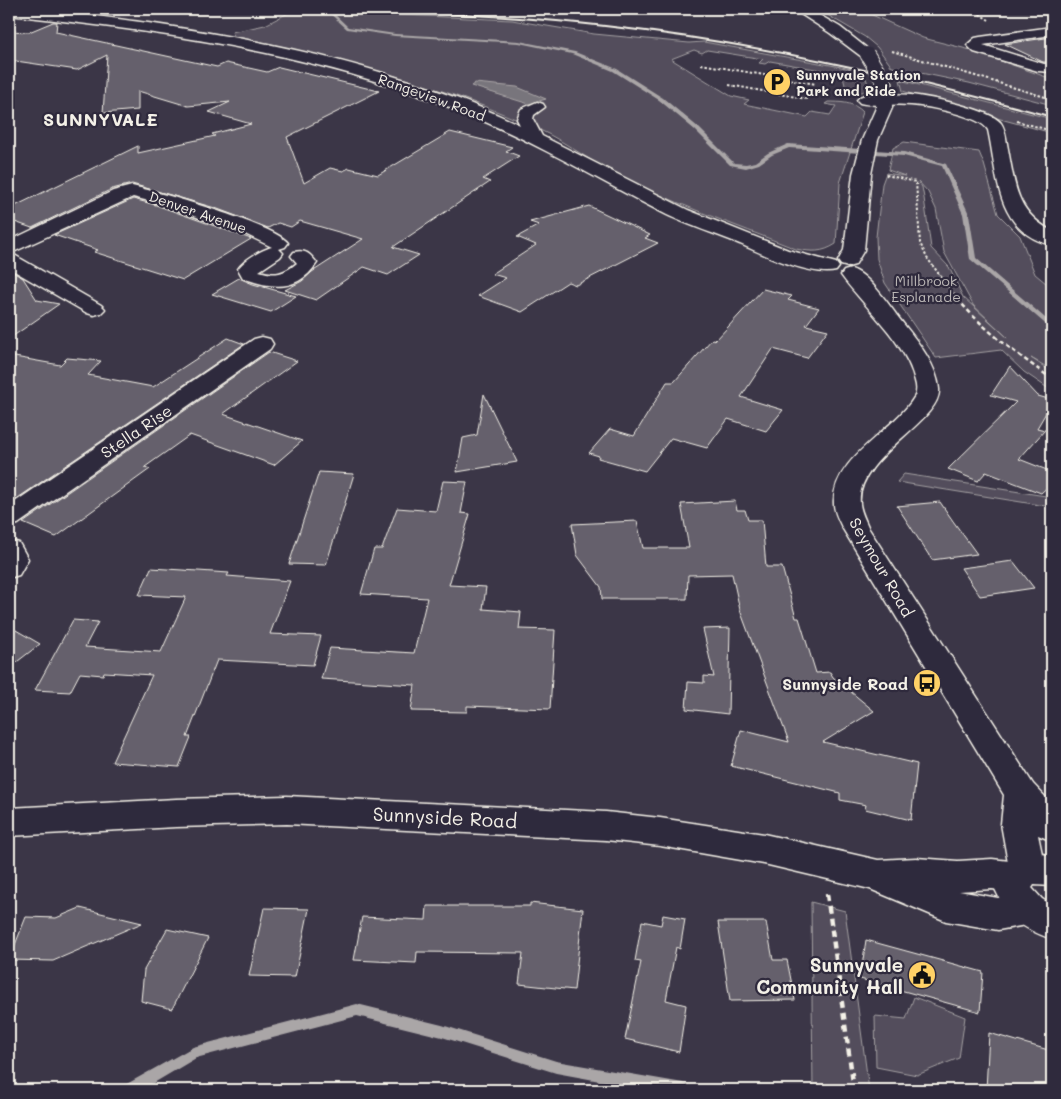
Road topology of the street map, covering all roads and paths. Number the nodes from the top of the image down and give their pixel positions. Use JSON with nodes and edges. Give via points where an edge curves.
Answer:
{"nodes":[{"id":1,"x":800,"y":9,"type":"edge"},
{"id":2,"x":9,"y":10,"type":"edge"},
{"id":3,"x":1052,"y":31,"type":"edge"},
{"id":4,"x":1021,"y":35,"type":"junction"},
{"id":5,"x":1046,"y":47,"type":"dead end"},
{"id":6,"x":887,"y":50,"type":"dead end"},
{"id":7,"x":701,"y":64,"type":"dead end"},
{"id":8,"x":1052,"y":68,"type":"edge"},
{"id":9,"x":816,"y":84,"type":"dead end"},
{"id":10,"x":729,"y":85,"type":"dead end"},
{"id":11,"x":807,"y":99,"type":"dead end"},
{"id":12,"x":1052,"y":99,"type":"edge"},
{"id":13,"x":865,"y":100,"type":"dead end"},
{"id":14,"x":885,"y":100,"type":"junction"},
{"id":15,"x":538,"y":107,"type":"dead end"},
{"id":16,"x":1001,"y":122,"type":"junction"},
{"id":17,"x":1052,"y":131,"type":"edge"},
{"id":18,"x":535,"y":138,"type":"junction"},
{"id":19,"x":880,"y":174,"type":"dead end"},
{"id":20,"x":1052,"y":239,"type":"edge"},
{"id":21,"x":9,"y":248,"type":"edge"},
{"id":22,"x":276,"y":248,"type":"junction"},
{"id":23,"x":9,"y":260,"type":"edge"},
{"id":24,"x":843,"y":268,"type":"junction"},
{"id":25,"x":94,"y":309,"type":"dead end"},
{"id":26,"x":262,"y":344,"type":"dead end"},
{"id":27,"x":1052,"y":379,"type":"edge"},
{"id":28,"x":9,"y":518,"type":"edge"},
{"id":29,"x":9,"y":549,"type":"edge"},
{"id":30,"x":9,"y":569,"type":"edge"},
{"id":31,"x":1021,"y":794,"type":"junction"},
{"id":32,"x":9,"y":822,"type":"edge"},
{"id":33,"x":1052,"y":827,"type":"edge"},
{"id":34,"x":1035,"y":890,"type":"edge"},
{"id":35,"x":826,"y":891,"type":"dead end"},
{"id":36,"x":854,"y":1090,"type":"edge"}],
"edges":[{"from":1,"to":14,"type":"street","bridge":true,"via":[[842,34],[867,54],[884,82]]},
{"from":2,"to":18,"type":"street","name":"Rangeview Road","via":[[169,30],[342,66],[469,108]]},
{"from":3,"to":4,"type":"street"},
{"from":4,"to":5,"type":"street"},
{"from":4,"to":8,"type":"street","via":[[980,40],[974,45],[1043,68]]},
{"from":6,"to":12,"type":"path"},
{"from":7,"to":9,"type":"path"},
{"from":10,"to":11,"type":"path"},
{"from":13,"to":14,"type":"street"},
{"from":14,"to":16,"type":"street","via":[[914,101]]},
{"from":14,"to":24,"type":"street","via":[[868,148],[854,250]]},
{"from":15,"to":18,"type":"street","via":[[527,112],[525,119]]},
{"from":16,"to":17,"type":"path"},
{"from":16,"to":20,"type":"street","via":[[1007,191],[1012,208],[1028,225]]},
{"from":18,"to":24,"type":"street","name":"Rangeview Road","via":[[676,212],[803,262]]},
{"from":19,"to":27,"type":"path","via":[[916,182],[920,243],[927,258],[964,306]]},
{"from":21,"to":22,"type":"street","name":"Denver Avenue","via":[[132,191],[252,230]]},
{"from":22,"to":22,"type":"street","via":[[248,269],[250,274],[277,282],[287,279],[305,268],[307,263],[301,256],[313,246],[308,241],[297,239]]},
{"from":23,"to":25,"type":"street"},
{"from":24,"to":31,"type":"street","name":"Seymour Road","via":[[900,334],[923,371],[928,391],[918,409],[851,481],[847,503],[851,516]]},
{"from":26,"to":28,"type":"street","name":"Stella Rise"},
{"from":29,"to":30,"type":"street","via":[[14,562]]},
{"from":31,"to":33,"type":"street","name":"Seymour Road"},
{"from":31,"to":34,"type":"street","via":[[1018,824]]},
{"from":32,"to":34,"type":"street","name":"Sunnyside Road","via":[[287,810],[597,826],[660,832],[764,849],[876,876],[946,905],[998,914]]},
{"from":35,"to":36,"type":"path"}]}
